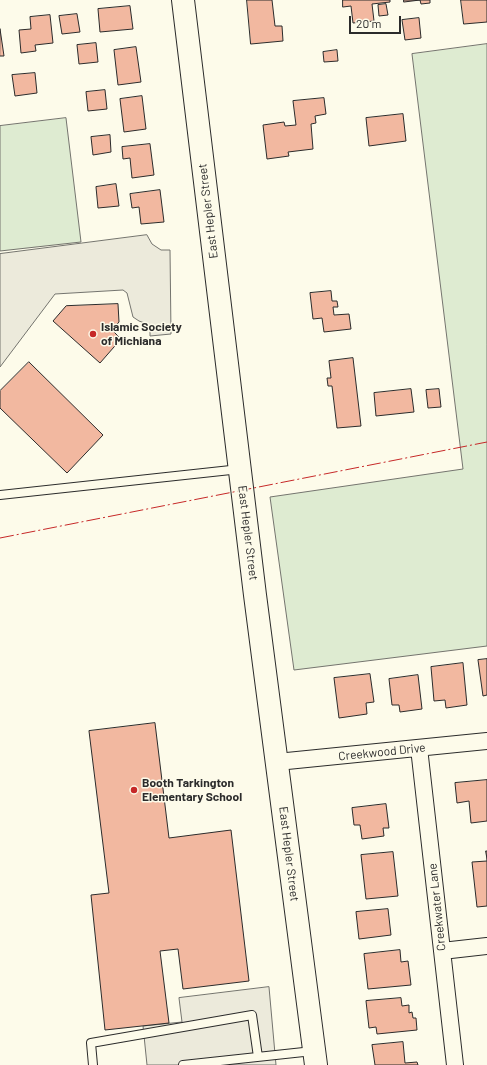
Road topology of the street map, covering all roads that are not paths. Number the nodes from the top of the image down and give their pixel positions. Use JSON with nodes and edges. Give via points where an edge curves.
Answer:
{"nodes":[{"id":1,"x":183,"y":0,"type":"edge"},
{"id":2,"x":240,"y":469,"type":"junction"},
{"id":3,"x":0,"y":495,"type":"edge"},
{"id":4,"x":487,"y":741,"type":"edge"},
{"id":5,"x":419,"y":748,"type":"junction"},
{"id":6,"x":277,"y":762,"type":"junction"},
{"id":7,"x":487,"y":946,"type":"edge"},
{"id":8,"x":442,"y":951,"type":"junction"},
{"id":9,"x":258,"y":1057,"type":"junction"},
{"id":10,"x":315,"y":1058,"type":"edge"},
{"id":11,"x":93,"y":1065,"type":"edge"},
{"id":12,"x":183,"y":1065,"type":"edge"},
{"id":13,"x":455,"y":1065,"type":"edge"}],
"edges":[{"from":1,"to":2,"type":"street","name":"East Hepler Street"},
{"from":2,"to":3,"type":"lane"},
{"from":2,"to":6,"type":"street","name":"East Hepler Street"},
{"from":4,"to":5,"type":"street","name":"Creekwood Drive"},
{"from":5,"to":6,"type":"street","name":"Creekwood Drive"},
{"from":5,"to":8,"type":"street","name":"Creekwater Lane"},
{"from":6,"to":10,"type":"street","name":"East Hepler Street"},
{"from":7,"to":8,"type":"street"},
{"from":8,"to":13,"type":"street","name":"Creekwater Lane"},
{"from":9,"to":10,"type":"lane"},
{"from":9,"to":11,"type":"lane","via":[[252,1015],[91,1043]]},
{"from":9,"to":12,"type":"lane"}]}
